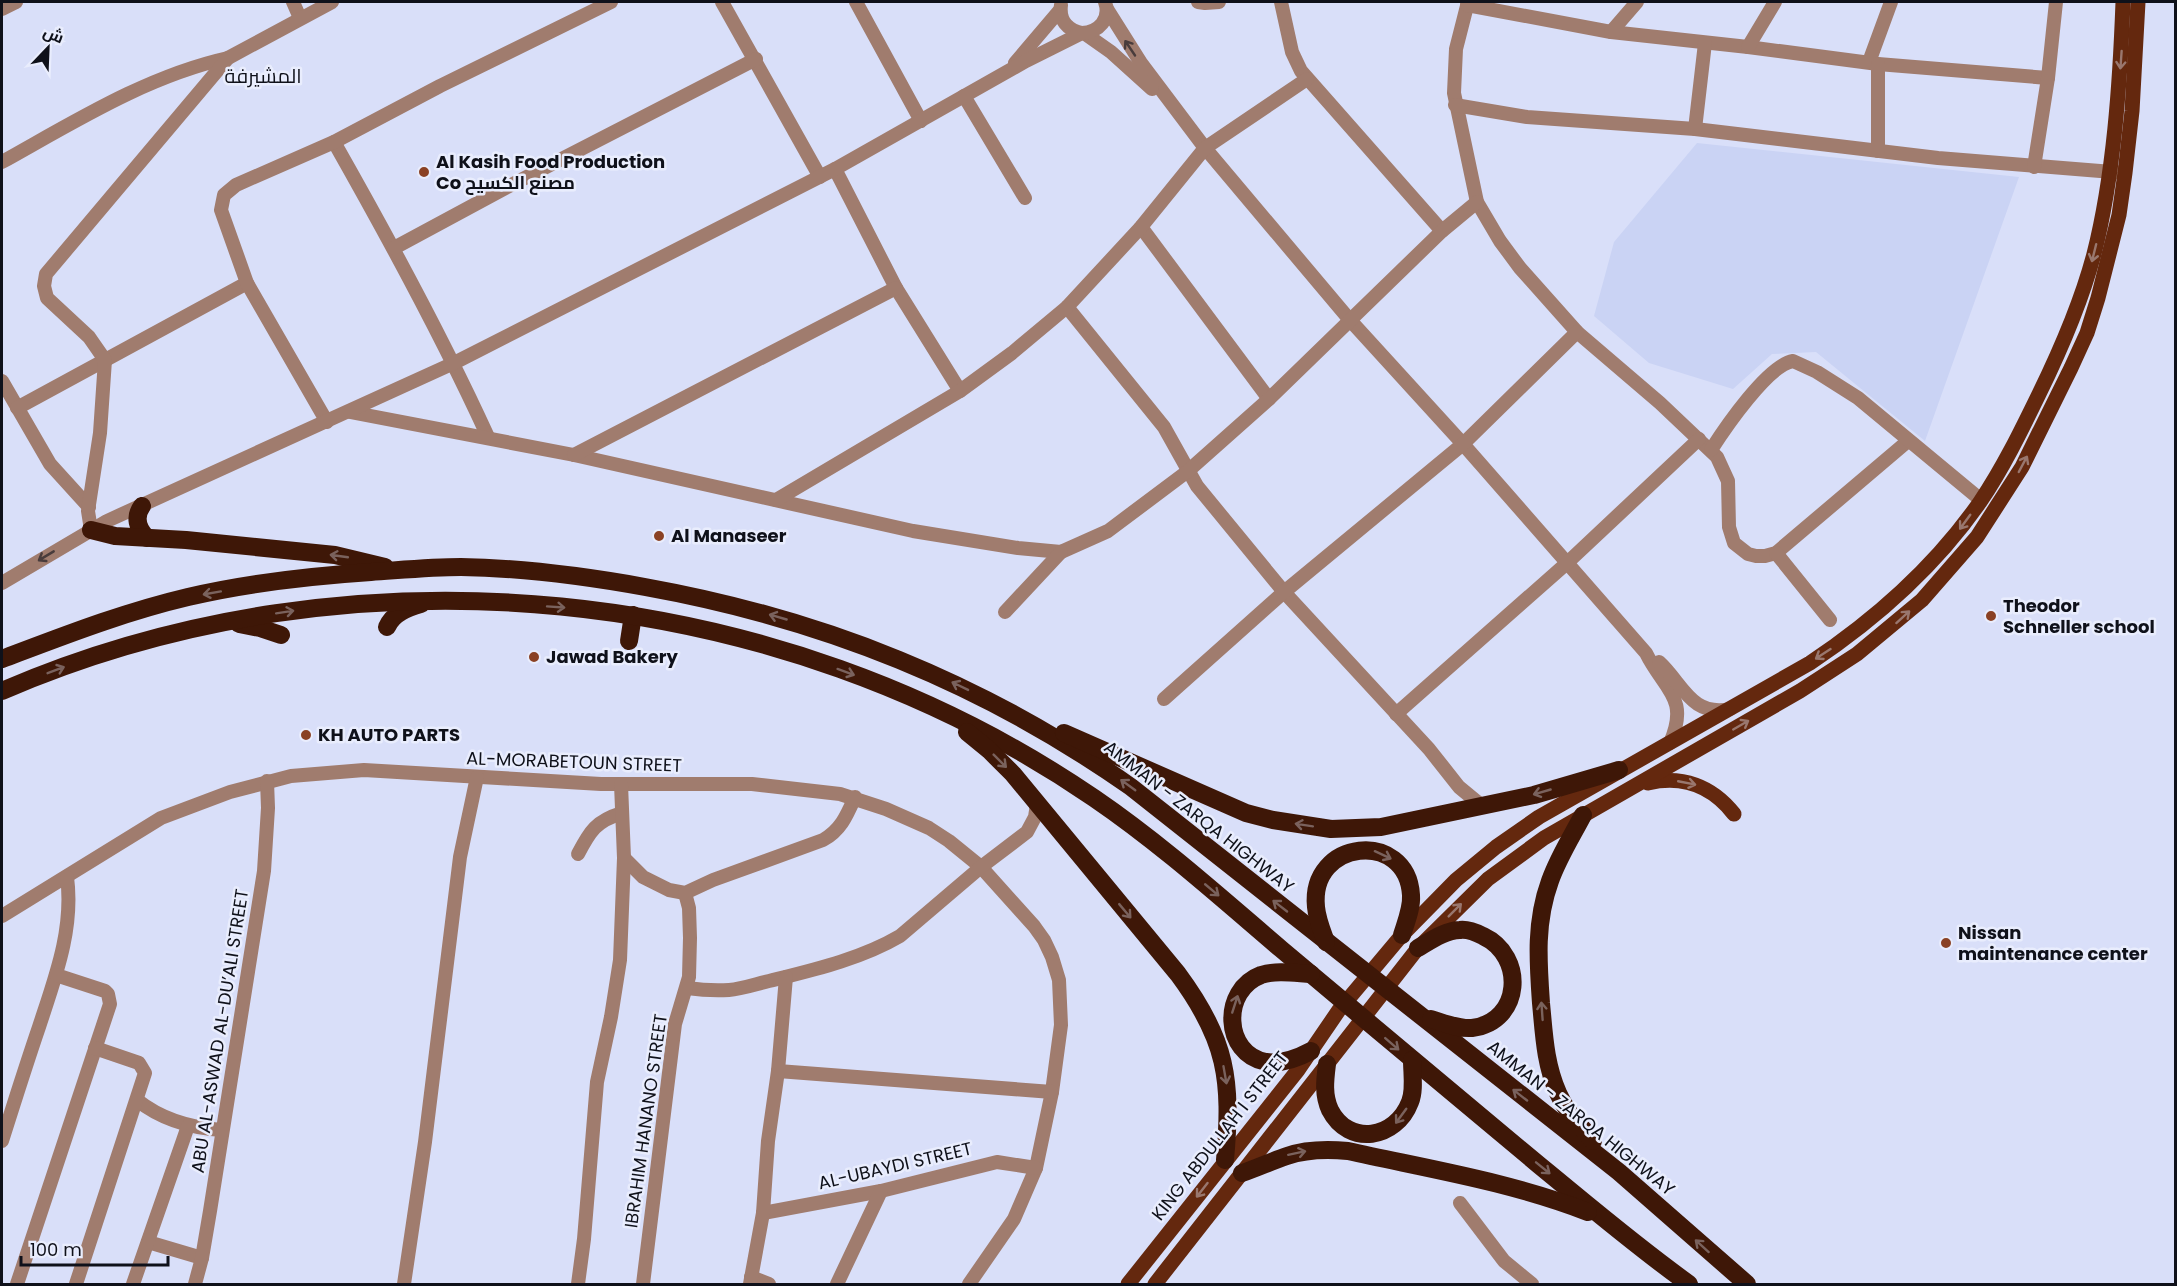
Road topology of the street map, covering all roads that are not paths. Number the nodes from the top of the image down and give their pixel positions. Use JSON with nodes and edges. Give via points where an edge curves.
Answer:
{"nodes":[{"id":1,"x":16,"y":2,"type":"edge"},
{"id":2,"x":293,"y":2,"type":"edge"},
{"id":3,"x":332,"y":2,"type":"edge"},
{"id":4,"x":611,"y":2,"type":"edge"},
{"id":5,"x":722,"y":2,"type":"edge"},
{"id":6,"x":856,"y":2,"type":"edge"},
{"id":7,"x":1197,"y":2,"type":"edge"},
{"id":8,"x":1218,"y":2,"type":"edge"},
{"id":9,"x":1281,"y":2,"type":"edge"},
{"id":10,"x":1637,"y":2,"type":"edge"},
{"id":11,"x":1775,"y":2,"type":"edge"},
{"id":12,"x":1891,"y":2,"type":"edge"},
{"id":13,"x":2056,"y":2,"type":"edge"},
{"id":14,"x":2123,"y":2,"type":"edge"},
{"id":15,"x":2138,"y":2,"type":"edge"},
{"id":16,"x":1467,"y":3,"type":"edge"},
{"id":17,"x":1060,"y":5,"type":"edge"},
{"id":18,"x":1108,"y":5,"type":"edge"},
{"id":19,"x":2,"y":9,"type":"edge"},
{"id":20,"x":300,"y":18,"type":"junction"},
{"id":21,"x":1611,"y":32,"type":"junction"},
{"id":22,"x":1083,"y":33,"type":"junction"},
{"id":23,"x":1705,"y":43,"type":"junction"},
{"id":24,"x":1748,"y":47,"type":"junction"},
{"id":25,"x":228,"y":58,"type":"junction"},
{"id":26,"x":756,"y":60,"type":"junction"},
{"id":27,"x":1874,"y":63,"type":"junction"},
{"id":28,"x":1008,"y":71,"type":"junction"},
{"id":29,"x":2048,"y":78,"type":"junction"},
{"id":30,"x":1306,"y":79,"type":"junction"},
{"id":31,"x":964,"y":96,"type":"junction"},
{"id":32,"x":1455,"y":105,"type":"junction"},
{"id":33,"x":1178,"y":112,"type":"junction"},
{"id":34,"x":921,"y":121,"type":"junction"},
{"id":35,"x":1695,"y":129,"type":"junction"},
{"id":36,"x":334,"y":142,"type":"junction"},
{"id":37,"x":1205,"y":148,"type":"junction"},
{"id":38,"x":1878,"y":151,"type":"junction"},
{"id":39,"x":2,"y":162,"type":"edge"},
{"id":40,"x":2034,"y":167,"type":"junction"},
{"id":41,"x":834,"y":169,"type":"junction"},
{"id":42,"x":2108,"y":172,"type":"junction"},
{"id":43,"x":2125,"y":173,"type":"junction"},
{"id":44,"x":820,"y":177,"type":"junction"},
{"id":45,"x":1024,"y":198,"type":"dead end"},
{"id":46,"x":1478,"y":202,"type":"junction"},
{"id":47,"x":1140,"y":226,"type":"junction"},
{"id":48,"x":1442,"y":231,"type":"junction"},
{"id":49,"x":394,"y":248,"type":"junction"},
{"id":50,"x":247,"y":283,"type":"junction"},
{"id":51,"x":896,"y":288,"type":"junction"},
{"id":52,"x":1067,"y":307,"type":"junction"},
{"id":53,"x":1349,"y":319,"type":"junction"},
{"id":54,"x":2070,"y":327,"type":"junction"},
{"id":55,"x":1577,"y":332,"type":"junction"},
{"id":56,"x":2087,"y":333,"type":"junction"},
{"id":57,"x":105,"y":360,"type":"junction"},
{"id":58,"x":454,"y":363,"type":"junction"},
{"id":59,"x":2,"y":381,"type":"edge"},
{"id":60,"x":960,"y":391,"type":"junction"},
{"id":61,"x":1269,"y":399,"type":"junction"},
{"id":62,"x":17,"y":408,"type":"junction"},
{"id":63,"x":350,"y":412,"type":"junction"},
{"id":64,"x":327,"y":422,"type":"junction"},
{"id":65,"x":488,"y":437,"type":"junction"},
{"id":66,"x":1699,"y":439,"type":"junction"},
{"id":67,"x":1908,"y":441,"type":"junction"},
{"id":68,"x":1462,"y":444,"type":"junction"},
{"id":69,"x":1711,"y":450,"type":"junction"},
{"id":70,"x":574,"y":455,"type":"junction"},
{"id":71,"x":1188,"y":471,"type":"junction"},
{"id":72,"x":776,"y":500,"type":"junction"},
{"id":73,"x":1981,"y":500,"type":"junction"},
{"id":74,"x":142,"y":506,"type":"junction"},
{"id":75,"x":89,"y":507,"type":"junction"},
{"id":76,"x":91,"y":530,"type":"junction"},
{"id":77,"x":147,"y":538,"type":"junction"},
{"id":78,"x":1061,"y":552,"type":"junction"},
{"id":79,"x":1776,"y":552,"type":"junction"},
{"id":80,"x":1567,"y":563,"type":"junction"},
{"id":81,"x":395,"y":571,"type":"junction"},
{"id":82,"x":2,"y":583,"type":"edge"},
{"id":83,"x":1284,"y":592,"type":"junction"},
{"id":84,"x":435,"y":600,"type":"junction"},
{"id":85,"x":1005,"y":612,"type":"dead end"},
{"id":86,"x":633,"y":615,"type":"junction"},
{"id":87,"x":1830,"y":620,"type":"dead end"},
{"id":88,"x":225,"y":623,"type":"junction"},
{"id":89,"x":387,"y":627,"type":"dead end"},
{"id":90,"x":281,"y":635,"type":"dead end"},
{"id":91,"x":629,"y":641,"type":"dead end"},
{"id":92,"x":1647,"y":655,"type":"junction"},
{"id":93,"x":2,"y":659,"type":"edge"},
{"id":94,"x":2,"y":691,"type":"edge"},
{"id":95,"x":1164,"y":699,"type":"dead end"},
{"id":96,"x":1730,"y":709,"type":"junction"},
{"id":97,"x":939,"y":710,"type":"junction"},
{"id":98,"x":1396,"y":714,"type":"junction"},
{"id":99,"x":1022,"y":718,"type":"junction"},
{"id":100,"x":1696,"y":728,"type":"junction"},
{"id":101,"x":1670,"y":743,"type":"junction"},
{"id":102,"x":1705,"y":746,"type":"junction"},
{"id":103,"x":1619,"y":770,"type":"junction"},
{"id":104,"x":477,"y":777,"type":"junction"},
{"id":105,"x":267,"y":781,"type":"junction"},
{"id":106,"x":621,"y":784,"type":"junction"},
{"id":107,"x":1459,"y":787,"type":"junction"},
{"id":108,"x":1630,"y":787,"type":"junction"},
{"id":109,"x":855,"y":797,"type":"junction"},
{"id":110,"x":1037,"y":804,"type":"junction"},
{"id":111,"x":1482,"y":806,"type":"junction"},
{"id":112,"x":1453,"y":812,"type":"junction"},
{"id":113,"x":622,"y":813,"type":"junction"},
{"id":114,"x":1734,"y":814,"type":"dead end"},
{"id":115,"x":1583,"y":815,"type":"junction"},
{"id":116,"x":1057,"y":829,"type":"junction"},
{"id":117,"x":1027,"y":832,"type":"junction"},
{"id":118,"x":578,"y":854,"type":"dead end"},
{"id":119,"x":624,"y":858,"type":"junction"},
{"id":120,"x":981,"y":867,"type":"junction"},
{"id":121,"x":67,"y":877,"type":"junction"},
{"id":122,"x":685,"y":893,"type":"junction"},
{"id":123,"x":2,"y":916,"type":"edge"},
{"id":124,"x":1402,"y":935,"type":"junction"},
{"id":125,"x":1326,"y":942,"type":"junction"},
{"id":126,"x":1418,"y":948,"type":"junction"},
{"id":127,"x":1311,"y":974,"type":"junction"},
{"id":128,"x":56,"y":975,"type":"junction"},
{"id":129,"x":786,"y":977,"type":"junction"},
{"id":130,"x":687,"y":988,"type":"junction"},
{"id":131,"x":1420,"y":1016,"type":"junction"},
{"id":132,"x":95,"y":1048,"type":"junction"},
{"id":133,"x":1311,"y":1051,"type":"junction"},
{"id":134,"x":1412,"y":1060,"type":"junction"},
{"id":135,"x":1327,"y":1064,"type":"junction"},
{"id":136,"x":778,"y":1071,"type":"junction"},
{"id":137,"x":1052,"y":1092,"type":"junction"},
{"id":138,"x":137,"y":1100,"type":"junction"},
{"id":139,"x":188,"y":1126,"type":"junction"},
{"id":140,"x":222,"y":1130,"type":"junction"},
{"id":141,"x":2,"y":1142,"type":"edge"},
{"id":142,"x":1225,"y":1160,"type":"junction"},
{"id":143,"x":1036,"y":1168,"type":"junction"},
{"id":144,"x":1619,"y":1172,"type":"junction"},
{"id":145,"x":1242,"y":1173,"type":"junction"},
{"id":146,"x":880,"y":1191,"type":"junction"},
{"id":147,"x":1460,"y":1203,"type":"dead end"},
{"id":148,"x":763,"y":1213,"type":"junction"},
{"id":149,"x":1600,"y":1216,"type":"junction"},
{"id":150,"x":148,"y":1242,"type":"junction"},
{"id":151,"x":202,"y":1258,"type":"junction"},
{"id":152,"x":750,"y":1281,"type":"edge"},
{"id":153,"x":17,"y":1284,"type":"edge"},
{"id":154,"x":76,"y":1284,"type":"edge"},
{"id":155,"x":133,"y":1284,"type":"edge"},
{"id":156,"x":195,"y":1284,"type":"edge"},
{"id":157,"x":404,"y":1284,"type":"edge"},
{"id":158,"x":578,"y":1284,"type":"edge"},
{"id":159,"x":643,"y":1284,"type":"edge"},
{"id":160,"x":769,"y":1284,"type":"edge"},
{"id":161,"x":837,"y":1284,"type":"edge"},
{"id":162,"x":969,"y":1284,"type":"edge"},
{"id":163,"x":1128,"y":1284,"type":"edge"},
{"id":164,"x":1155,"y":1284,"type":"edge"},
{"id":165,"x":1532,"y":1284,"type":"edge"},
{"id":166,"x":1689,"y":1284,"type":"edge"},
{"id":167,"x":1747,"y":1284,"type":"edge"}],
"edges":[{"from":1,"to":19,"type":"street"},
{"from":2,"to":20,"type":"street"},
{"from":3,"to":20,"type":"street"},
{"from":4,"to":36,"type":"street"},
{"from":5,"to":26,"type":"street"},
{"from":6,"to":34,"type":"street"},
{"from":7,"to":8,"type":"street"},
{"from":9,"to":30,"type":"street","via":[[1292,52]]},
{"from":10,"to":21,"type":"street"},
{"from":11,"to":24,"type":"street"},
{"from":12,"to":27,"type":"street"},
{"from":13,"to":29,"type":"street"},
{"from":14,"to":42,"type":"main road","name":"KING ABDULLAH I STREET","one_way":true,"via":[[2118,98]]},
{"from":15,"to":43,"type":"main road"},
{"from":16,"to":21,"type":"street"},
{"from":16,"to":32,"type":"street","via":[[1455,60]]},
{"from":17,"to":22,"type":"street","via":[[1064,23]]},
{"from":17,"to":28,"type":"street"},
{"from":18,"to":22,"type":"street","via":[[1103,23]]},
{"from":33,"to":18,"type":"street","one_way":true,"via":[[1141,63]]},
{"from":20,"to":25,"type":"street"},
{"from":21,"to":23,"type":"street"},
{"from":22,"to":28,"type":"street"},
{"from":22,"to":33,"type":"street","via":[[1111,52]]},
{"from":23,"to":24,"type":"street"},
{"from":23,"to":35,"type":"street"},
{"from":24,"to":27,"type":"street"},
{"from":25,"to":39,"type":"street","via":[[163,77]]},
{"from":25,"to":57,"type":"street","via":[[46,274],[47,298],[89,337]]},
{"from":26,"to":44,"type":"street"},
{"from":26,"to":49,"type":"street"},
{"from":27,"to":29,"type":"street"},
{"from":27,"to":38,"type":"street"},
{"from":28,"to":31,"type":"street"},
{"from":29,"to":40,"type":"street"},
{"from":30,"to":37,"type":"street"},
{"from":30,"to":48,"type":"street"},
{"from":31,"to":34,"type":"street"},
{"from":31,"to":45,"type":"street"},
{"from":32,"to":35,"type":"street","via":[[1527,117]]},
{"from":32,"to":46,"type":"street"},
{"from":33,"to":37,"type":"street"},
{"from":34,"to":41,"type":"street"},
{"from":35,"to":38,"type":"street"},
{"from":36,"to":49,"type":"street"},
{"from":36,"to":50,"type":"street","via":[[236,185],[224,195],[223,218]]},
{"from":37,"to":47,"type":"street"},
{"from":37,"to":53,"type":"street"},
{"from":38,"to":40,"type":"street"},
{"from":40,"to":42,"type":"street"},
{"from":41,"to":44,"type":"street"},
{"from":41,"to":51,"type":"street"},
{"from":42,"to":43,"type":"street"},
{"from":42,"to":54,"type":"main road","name":"KING ABDULLAH I STREET","one_way":true,"via":[[2094,254]]},
{"from":43,"to":56,"type":"main road","via":[[2110,257]]},
{"from":44,"to":58,"type":"street"},
{"from":46,"to":48,"type":"street"},
{"from":46,"to":55,"type":"street","via":[[1520,268]]},
{"from":47,"to":52,"type":"street"},
{"from":47,"to":61,"type":"street"},
{"from":48,"to":53,"type":"street"},
{"from":49,"to":58,"type":"street"},
{"from":50,"to":57,"type":"street"},
{"from":50,"to":64,"type":"street"},
{"from":51,"to":60,"type":"street"},
{"from":51,"to":70,"type":"street"},
{"from":52,"to":60,"type":"street"},
{"from":52,"to":71,"type":"street","via":[[1168,433]]},
{"from":53,"to":61,"type":"street"},
{"from":53,"to":68,"type":"street"},
{"from":54,"to":56,"type":"main road"},
{"from":54,"to":73,"type":"main road","name":"KING ABDULLAH I STREET","via":[[2011,451]]},
{"from":55,"to":66,"type":"street"},
{"from":55,"to":68,"type":"street"},
{"from":102,"to":56,"type":"main road","one_way":true,"via":[[1857,654],[1906,614],[1950,569],[1995,511],[2022,467]]},
{"from":57,"to":62,"type":"street"},
{"from":57,"to":75,"type":"street","via":[[100,434]]},
{"from":58,"to":63,"type":"street"},
{"from":58,"to":65,"type":"street"},
{"from":59,"to":62,"type":"street"},
{"from":60,"to":72,"type":"street"},
{"from":61,"to":71,"type":"street"},
{"from":62,"to":75,"type":"street","via":[[50,464]]},
{"from":63,"to":64,"type":"street"},
{"from":63,"to":65,"type":"street"},
{"from":64,"to":74,"type":"street"},
{"from":65,"to":70,"type":"street"},
{"from":66,"to":69,"type":"street"},
{"from":66,"to":80,"type":"street"},
{"from":67,"to":69,"type":"street","via":[[1841,386],[1792,361],[1780,365],[1748,399]]},
{"from":67,"to":73,"type":"street"},
{"from":67,"to":79,"type":"street"},
{"from":68,"to":80,"type":"street"},
{"from":68,"to":83,"type":"street"},
{"from":69,"to":79,"type":"street","via":[[1728,481],[1734,543],[1756,556]]},
{"from":70,"to":72,"type":"street"},
{"from":71,"to":78,"type":"street","via":[[1108,531]]},
{"from":71,"to":83,"type":"street"},
{"from":72,"to":78,"type":"street","via":[[914,531],[1018,549]]},
{"from":73,"to":96,"type":"main road","name":"KING ABDULLAH I STREET","one_way":true,"via":[[1932,563],[1874,617],[1810,663]]},
{"from":74,"to":76,"type":"street"},
{"from":74,"to":77,"type":"highway","via":[[138,523]]},
{"from":75,"to":76,"type":"street"},
{"from":76,"to":77,"type":"highway"},
{"from":76,"to":82,"type":"street","one_way":true},
{"from":81,"to":77,"type":"highway","one_way":true,"via":[[335,555]]},
{"from":78,"to":85,"type":"street"},
{"from":79,"to":87,"type":"street"},
{"from":80,"to":92,"type":"street"},
{"from":80,"to":98,"type":"street"},
{"from":81,"to":93,"type":"highway","name":"AMMAN - ZARQA HIGHWAY","one_way":true,"via":[[307,577],[191,596],[106,621]]},
{"from":99,"to":81,"type":"highway","name":"AMMAN - ZARQA HIGHWAY","one_way":true,"via":[[887,654],[819,629],[722,602],[603,579],[531,571],[459,567]]},
{"from":83,"to":95,"type":"street"},
{"from":83,"to":98,"type":"street"},
{"from":84,"to":86,"type":"highway","one_way":true},
{"from":88,"to":84,"type":"highway","one_way":true,"via":[[340,605]]},
{"from":84,"to":89,"type":"highway","via":[[403,610]]},
{"from":86,"to":91,"type":"highway"},
{"from":86,"to":97,"type":"highway","one_way":true,"via":[[750,640],[803,656]]},
{"from":88,"to":90,"type":"highway","via":[[249,625]]},
{"from":94,"to":88,"type":"highway","one_way":true,"via":[[121,648]]},
{"from":92,"to":96,"type":"street","via":[[1661,664],[1696,704],[1713,710]]},
{"from":92,"to":101,"type":"street","via":[[1677,705],[1677,725]]},
{"from":96,"to":100,"type":"main road","name":"KING ABDULLAH I STREET"},
{"from":97,"to":110,"type":"highway","one_way":true,"via":[[989,750]]},
{"from":97,"to":127,"type":"highway","one_way":true,"via":[[1028,757],[1120,816]]},
{"from":98,"to":107,"type":"street"},
{"from":112,"to":99,"type":"highway","one_way":true,"via":[[1362,828],[1331,829],[1273,820],[1246,813]]},
{"from":125,"to":99,"type":"highway","name":"AMMAN - ZARQA HIGHWAY","one_way":true,"via":[[1131,787]]},
{"from":100,"to":101,"type":"main road","name":"KING ABDULLAH I STREET"},
{"from":100,"to":102,"type":"main road"},
{"from":101,"to":103,"type":"main road","name":"KING ABDULLAH I STREET"},
{"from":102,"to":108,"type":"main road"},
{"from":103,"to":111,"type":"highway","one_way":true},
{"from":103,"to":124,"type":"main road","name":"KING ABDULLAH I STREET","via":[[1496,847],[1456,880]]},
{"from":104,"to":105,"type":"street","name":"AL-MORABETOUN STREET","via":[[364,770]]},
{"from":104,"to":106,"type":"street","name":"AL-MORABETOUN STREET"},
{"from":104,"to":157,"type":"street","via":[[460,857]]},
{"from":105,"to":121,"type":"street","name":"AL-MORABETOUN STREET","via":[[161,818]]},
{"from":105,"to":140,"type":"street","name":"ABU AL-ASWAD AL-DU’ALI STREET","via":[[264,871]]},
{"from":106,"to":109,"type":"street","name":"AL-MORABETOUN STREET","via":[[752,784]]},
{"from":106,"to":113,"type":"street"},
{"from":107,"to":111,"type":"street"},
{"from":107,"to":112,"type":"street"},
{"from":108,"to":114,"type":"main road","one_way":true,"via":[[1667,780],[1694,783],[1714,794]]},
{"from":108,"to":115,"type":"main road"},
{"from":109,"to":120,"type":"street","name":"AL-MORABETOUN STREET","via":[[929,828]]},
{"from":109,"to":122,"type":"street","via":[[845,820],[823,840]]},
{"from":110,"to":116,"type":"highway"},
{"from":110,"to":117,"type":"street"},
{"from":111,"to":112,"type":"highway"},
{"from":113,"to":118,"type":"street","via":[[598,823]]},
{"from":113,"to":119,"type":"street"},
{"from":126,"to":115,"type":"main road","one_way":true,"via":[[1488,879]]},
{"from":144,"to":115,"type":"highway","one_way":true,"via":[[1569,1115],[1558,1094],[1545,1049],[1537,946],[1539,923],[1550,879]]},
{"from":116,"to":117,"type":"street"},
{"from":116,"to":142,"type":"highway","one_way":true,"via":[[1178,974],[1209,1022],[1227,1086]]},
{"from":117,"to":120,"type":"street"},
{"from":119,"to":122,"type":"street","via":[[655,885]]},
{"from":119,"to":158,"type":"street","via":[[620,960],[596,1091]]},
{"from":120,"to":129,"type":"street","via":[[886,944]]},
{"from":120,"to":137,"type":"street","name":"AL-MORABETOUN STREET","via":[[1034,926],[1052,957],[1059,980],[1061,1024]]},
{"from":121,"to":123,"type":"street","name":"AL-MORABETOUN STREET"},
{"from":121,"to":128,"type":"street","via":[[67,930]]},
{"from":122,"to":130,"type":"street","name":"IBRAHIM HANANO STREET","via":[[690,938]]},
{"from":125,"to":124,"type":"highway","one_way":true,"via":[[1319,924],[1316,888],[1331,863],[1362,849],[1385,854],[1403,869],[1411,895]]},
{"from":124,"to":133,"type":"main road","name":"KING ABDULLAH I STREET","via":[[1339,1010]]},
{"from":125,"to":131,"type":"highway","name":"AMMAN - ZARQA HIGHWAY"},
{"from":126,"to":131,"type":"highway","via":[[1443,934],[1461,930],[1476,933],[1502,949],[1513,975],[1513,990],[1507,1004],[1486,1024],[1457,1027]]},
{"from":126,"to":135,"type":"main road"},
{"from":133,"to":127,"type":"highway","one_way":true,"via":[[1285,1061],[1266,1062],[1246,1051],[1232,1021],[1236,998],[1250,980],[1269,973]]},
{"from":127,"to":134,"type":"highway","one_way":true},
{"from":128,"to":132,"type":"street","via":[[108,994],[110,1004]]},
{"from":128,"to":141,"type":"street"},
{"from":129,"to":130,"type":"street","via":[[732,990]]},
{"from":129,"to":136,"type":"street"},
{"from":130,"to":159,"type":"street","name":"IBRAHIM HANANO STREET","via":[[675,1024]]},
{"from":144,"to":131,"type":"highway","name":"AMMAN - ZARQA HIGHWAY","one_way":true},
{"from":132,"to":138,"type":"street","via":[[143,1067],[145,1073]]},
{"from":132,"to":153,"type":"street"},
{"from":133,"to":142,"type":"main road","name":"KING ABDULLAH I STREET"},
{"from":134,"to":135,"type":"highway","one_way":true,"via":[[1412,1090],[1406,1111],[1390,1129],[1367,1135],[1345,1127],[1329,1109],[1325,1087]]},
{"from":134,"to":149,"type":"highway","one_way":true},
{"from":135,"to":145,"type":"main road"},
{"from":136,"to":137,"type":"street"},
{"from":136,"to":148,"type":"street"},
{"from":137,"to":143,"type":"street","name":"AL-MORABETOUN STREET"},
{"from":138,"to":139,"type":"street"},
{"from":138,"to":154,"type":"street"},
{"from":139,"to":140,"type":"street"},
{"from":139,"to":150,"type":"street"},
{"from":140,"to":151,"type":"street","name":"ABU AL-ASWAD AL-DU’ALI STREET"},
{"from":142,"to":163,"type":"main road","name":"KING ABDULLAH I STREET","one_way":true},
{"from":143,"to":146,"type":"street","name":"AL-UBAYDI STREET","via":[[997,1162]]},
{"from":143,"to":162,"type":"street","name":"AL-MORABETOUN STREET","via":[[1014,1219]]},
{"from":167,"to":144,"type":"highway","name":"AMMAN - ZARQA HIGHWAY","one_way":true},
{"from":145,"to":149,"type":"highway","one_way":true,"via":[[1287,1155],[1326,1149],[1348,1151],[1553,1198]]},
{"from":145,"to":164,"type":"main road"},
{"from":146,"to":148,"type":"street","name":"AL-UBAYDI STREET"},
{"from":146,"to":161,"type":"street"},
{"from":147,"to":165,"type":"street","via":[[1504,1261]]},
{"from":148,"to":152,"type":"street"},
{"from":149,"to":166,"type":"highway"},
{"from":150,"to":151,"type":"street"},
{"from":150,"to":155,"type":"street"},
{"from":151,"to":156,"type":"street","name":"ABU AL-ASWAD AL-DU’ALI STREET"},
{"from":152,"to":160,"type":"street"}]}
